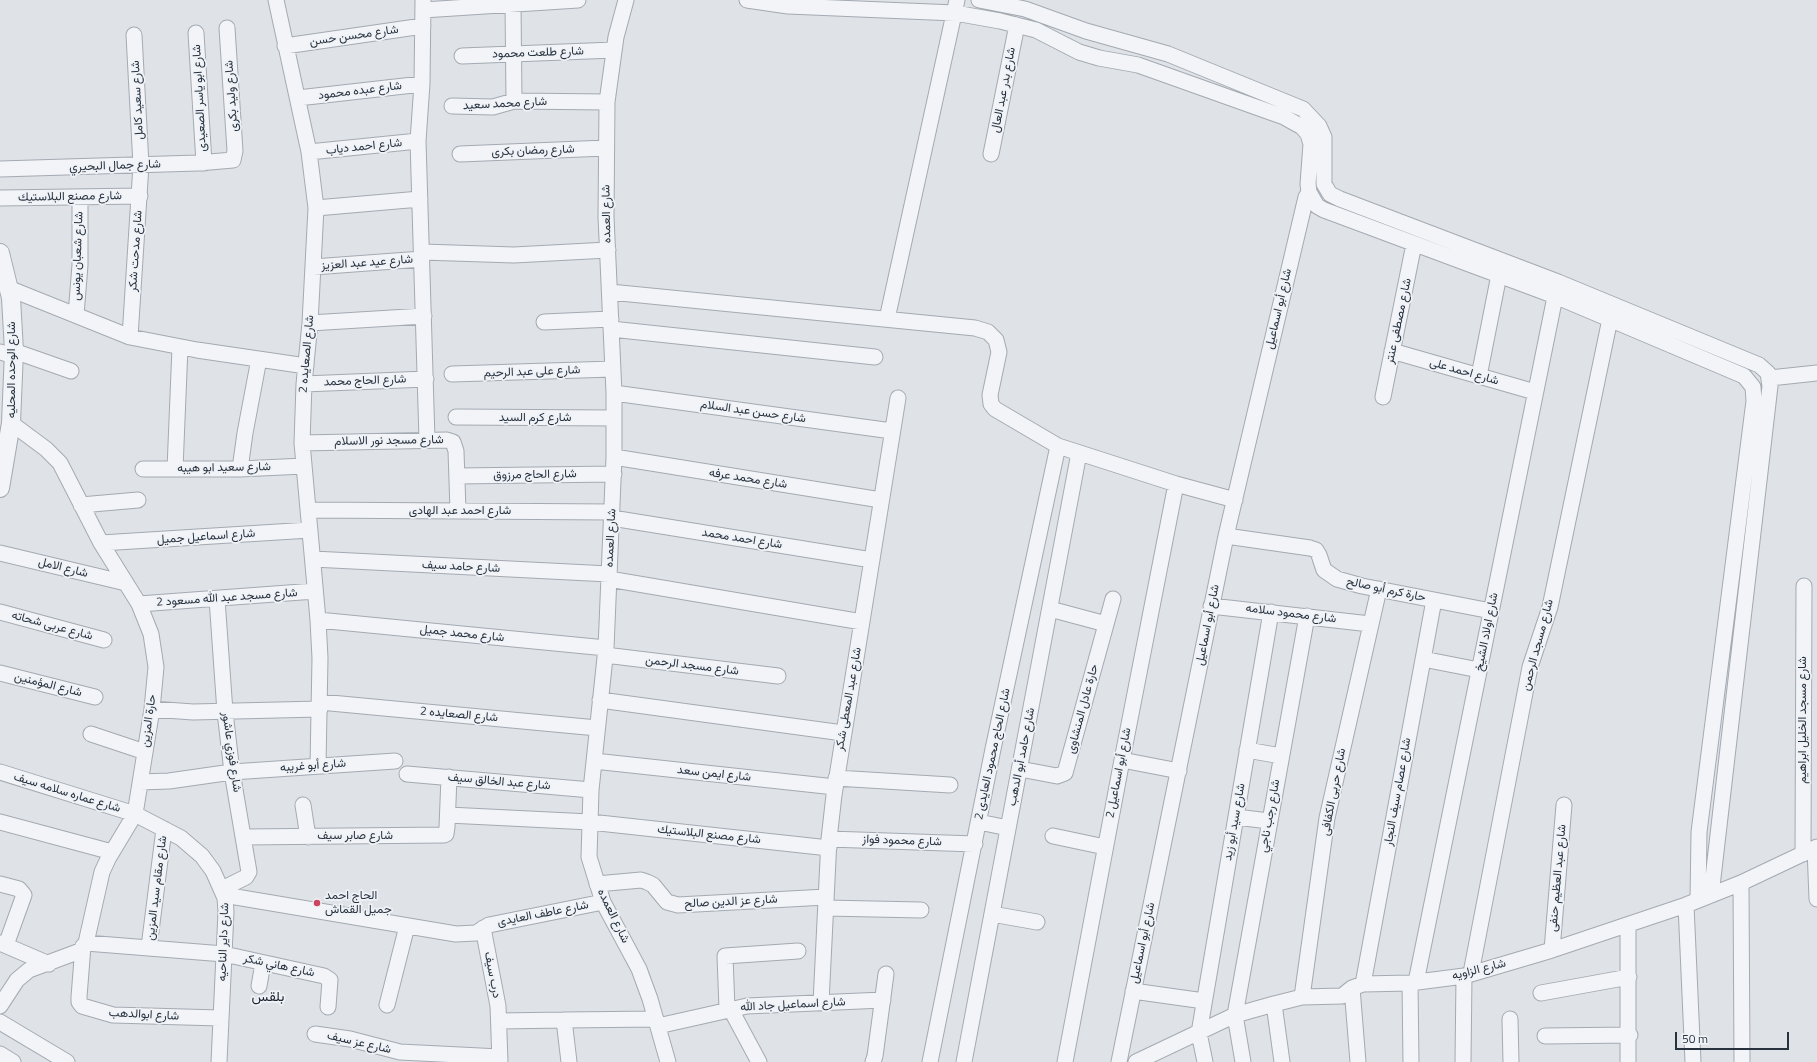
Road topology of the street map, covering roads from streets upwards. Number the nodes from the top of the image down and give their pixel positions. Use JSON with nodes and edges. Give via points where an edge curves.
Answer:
{"nodes":[{"id":1,"x":578,"y":0,"type":"edge"},
{"id":2,"x":626,"y":0,"type":"edge"},
{"id":3,"x":747,"y":0,"type":"edge"},
{"id":4,"x":980,"y":0,"type":"edge"},
{"id":5,"x":513,"y":4,"type":"junction"},
{"id":6,"x":277,"y":5,"type":"edge"},
{"id":7,"x":423,"y":5,"type":"edge"},
{"id":8,"x":956,"y":7,"type":"edge"},
{"id":9,"x":1017,"y":25,"type":"junction"},
{"id":10,"x":423,"y":26,"type":"junction"},
{"id":11,"x":227,"y":28,"type":"dead end"},
{"id":12,"x":196,"y":33,"type":"dead end"},
{"id":13,"x":134,"y":35,"type":"dead end"},
{"id":14,"x":285,"y":46,"type":"junction"},
{"id":15,"x":614,"y":50,"type":"junction"},
{"id":16,"x":514,"y":54,"type":"junction"},
{"id":17,"x":462,"y":56,"type":"dead end"},
{"id":18,"x":1233,"y":80,"type":"junction"},
{"id":19,"x":422,"y":84,"type":"junction"},
{"id":20,"x":298,"y":98,"type":"junction"},
{"id":21,"x":1230,"y":98,"type":"junction"},
{"id":22,"x":514,"y":101,"type":"junction"},
{"id":23,"x":607,"y":102,"type":"junction"},
{"id":24,"x":452,"y":106,"type":"dead end"},
{"id":25,"x":418,"y":141,"type":"junction"},
{"id":26,"x":1317,"y":141,"type":"junction"},
{"id":27,"x":606,"y":148,"type":"junction"},
{"id":28,"x":309,"y":152,"type":"junction"},
{"id":29,"x":460,"y":154,"type":"dead end"},
{"id":30,"x":991,"y":154,"type":"dead end"},
{"id":31,"x":204,"y":162,"type":"junction"},
{"id":32,"x":230,"y":162,"type":"joint"},
{"id":33,"x":141,"y":165,"type":"junction"},
{"id":34,"x":0,"y":169,"type":"edge"},
{"id":35,"x":1309,"y":192,"type":"junction"},
{"id":36,"x":140,"y":196,"type":"junction"},
{"id":37,"x":80,"y":197,"type":"junction"},
{"id":38,"x":0,"y":198,"type":"edge"},
{"id":39,"x":420,"y":200,"type":"junction"},
{"id":40,"x":316,"y":208,"type":"junction"},
{"id":41,"x":1414,"y":244,"type":"junction"},
{"id":42,"x":608,"y":250,"type":"junction"},
{"id":43,"x":0,"y":253,"type":"edge"},
{"id":44,"x":422,"y":255,"type":"junction"},
{"id":45,"x":313,"y":267,"type":"junction"},
{"id":46,"x":1499,"y":275,"type":"junction"},
{"id":47,"x":1557,"y":289,"type":"junction"},
{"id":48,"x":610,"y":292,"type":"junction"},
{"id":49,"x":6,"y":294,"type":"edge"},
{"id":50,"x":76,"y":315,"type":"junction"},
{"id":51,"x":424,"y":316,"type":"junction"},
{"id":52,"x":887,"y":319,"type":"junction"},
{"id":53,"x":1610,"y":319,"type":"junction"},
{"id":54,"x":544,"y":322,"type":"dead end"},
{"id":55,"x":310,"y":323,"type":"junction"},
{"id":56,"x":611,"y":324,"type":"junction"},
{"id":57,"x":130,"y":337,"type":"junction"},
{"id":58,"x":180,"y":347,"type":"junction"},
{"id":59,"x":1392,"y":351,"type":"junction"},
{"id":60,"x":9,"y":353,"type":"edge"},
{"id":61,"x":875,"y":357,"type":"dead end"},
{"id":62,"x":259,"y":359,"type":"junction"},
{"id":63,"x":306,"y":366,"type":"junction"},
{"id":64,"x":613,"y":369,"type":"junction"},
{"id":65,"x":71,"y":371,"type":"dead end"},
{"id":66,"x":1817,"y":373,"type":"edge"},
{"id":67,"x":452,"y":374,"type":"dead end"},
{"id":68,"x":1479,"y":376,"type":"junction"},
{"id":69,"x":1770,"y":378,"type":"junction"},
{"id":70,"x":426,"y":379,"type":"junction"},
{"id":71,"x":304,"y":384,"type":"junction"},
{"id":72,"x":1535,"y":392,"type":"junction"},
{"id":73,"x":614,"y":393,"type":"junction"},
{"id":74,"x":1383,"y":397,"type":"dead end"},
{"id":75,"x":898,"y":398,"type":"dead end"},
{"id":76,"x":456,"y":418,"type":"dead end"},
{"id":77,"x":614,"y":418,"type":"junction"},
{"id":78,"x":7,"y":425,"type":"edge"},
{"id":79,"x":892,"y":431,"type":"junction"},
{"id":80,"x":427,"y":440,"type":"junction"},
{"id":81,"x":302,"y":443,"type":"junction"},
{"id":82,"x":1058,"y":446,"type":"junction"},
{"id":83,"x":1079,"y":453,"type":"junction"},
{"id":84,"x":614,"y":457,"type":"junction"},
{"id":85,"x":304,"y":466,"type":"junction"},
{"id":86,"x":143,"y":469,"type":"dead end"},
{"id":87,"x":175,"y":469,"type":"junction"},
{"id":88,"x":240,"y":469,"type":"junction"},
{"id":89,"x":614,"y":474,"type":"junction"},
{"id":90,"x":457,"y":476,"type":"junction"},
{"id":91,"x":1,"y":480,"type":"edge"},
{"id":92,"x":1176,"y":484,"type":"junction"},
{"id":93,"x":138,"y":500,"type":"dead end"},
{"id":94,"x":882,"y":500,"type":"junction"},
{"id":95,"x":1235,"y":500,"type":"junction"},
{"id":96,"x":81,"y":505,"type":"junction"},
{"id":97,"x":309,"y":510,"type":"junction"},
{"id":98,"x":458,"y":511,"type":"junction"},
{"id":99,"x":612,"y":515,"type":"junction"},
{"id":100,"x":310,"y":530,"type":"junction"},
{"id":101,"x":1226,"y":536,"type":"junction"},
{"id":102,"x":101,"y":543,"type":"junction"},
{"id":103,"x":0,"y":553,"type":"edge"},
{"id":104,"x":313,"y":559,"type":"junction"},
{"id":105,"x":872,"y":560,"type":"junction"},
{"id":106,"x":609,"y":577,"type":"junction"},
{"id":107,"x":126,"y":583,"type":"junction"},
{"id":108,"x":1804,"y":586,"type":"dead end"},
{"id":109,"x":1379,"y":589,"type":"junction"},
{"id":110,"x":316,"y":591,"type":"junction"},
{"id":111,"x":217,"y":599,"type":"junction"},
{"id":112,"x":1113,"y":599,"type":"dead end"},
{"id":113,"x":1434,"y":600,"type":"junction"},
{"id":114,"x":139,"y":604,"type":"junction"},
{"id":115,"x":1211,"y":606,"type":"junction"},
{"id":116,"x":1050,"y":609,"type":"junction"},
{"id":117,"x":1491,"y":611,"type":"junction"},
{"id":118,"x":0,"y":612,"type":"edge"},
{"id":119,"x":1271,"y":612,"type":"junction"},
{"id":120,"x":1307,"y":616,"type":"junction"},
{"id":121,"x":318,"y":620,"type":"junction"},
{"id":122,"x":862,"y":622,"type":"junction"},
{"id":123,"x":1106,"y":624,"type":"junction"},
{"id":124,"x":1370,"y":624,"type":"junction"},
{"id":125,"x":104,"y":640,"type":"dead end"},
{"id":126,"x":606,"y":652,"type":"junction"},
{"id":127,"x":1423,"y":659,"type":"junction"},
{"id":128,"x":1479,"y":670,"type":"junction"},
{"id":129,"x":0,"y":673,"type":"edge"},
{"id":130,"x":778,"y":676,"type":"dead end"},
{"id":131,"x":96,"y":697,"type":"dead end"},
{"id":132,"x":600,"y":700,"type":"junction"},
{"id":133,"x":320,"y":706,"type":"junction"},
{"id":134,"x":152,"y":709,"type":"junction"},
{"id":135,"x":1715,"y":710,"type":"junction"},
{"id":136,"x":225,"y":712,"type":"junction"},
{"id":137,"x":1732,"y":714,"type":"junction"},
{"id":138,"x":597,"y":728,"type":"junction"},
{"id":139,"x":843,"y":733,"type":"junction"},
{"id":140,"x":91,"y":734,"type":"dead end"},
{"id":141,"x":1247,"y":750,"type":"junction"},
{"id":142,"x":145,"y":752,"type":"junction"},
{"id":143,"x":1281,"y":756,"type":"junction"},
{"id":144,"x":594,"y":760,"type":"junction"},
{"id":145,"x":1122,"y":760,"type":"junction"},
{"id":146,"x":395,"y":761,"type":"dead end"},
{"id":147,"x":318,"y":766,"type":"junction"},
{"id":148,"x":1020,"y":769,"type":"junction"},
{"id":149,"x":1179,"y":771,"type":"junction"},
{"id":150,"x":0,"y":772,"type":"edge"},
{"id":151,"x":232,"y":772,"type":"junction"},
{"id":152,"x":407,"y":774,"type":"dead end"},
{"id":153,"x":449,"y":777,"type":"junction"},
{"id":154,"x":140,"y":782,"type":"junction"},
{"id":155,"x":835,"y":783,"type":"junction"},
{"id":156,"x":950,"y":785,"type":"dead end"},
{"id":157,"x":591,"y":790,"type":"junction"},
{"id":158,"x":303,"y":805,"type":"dead end"},
{"id":159,"x":1564,"y":805,"type":"dead end"},
{"id":160,"x":135,"y":814,"type":"junction"},
{"id":161,"x":448,"y":815,"type":"junction"},
{"id":162,"x":1236,"y":816,"type":"junction"},
{"id":163,"x":1269,"y":821,"type":"junction"},
{"id":164,"x":0,"y":822,"type":"edge"},
{"id":165,"x":590,"y":822,"type":"junction"},
{"id":166,"x":979,"y":822,"type":"junction"},
{"id":167,"x":1008,"y":828,"type":"junction"},
{"id":168,"x":164,"y":829,"type":"junction"},
{"id":169,"x":308,"y":836,"type":"junction"},
{"id":170,"x":1053,"y":836,"type":"dead end"},
{"id":171,"x":244,"y":837,"type":"junction"},
{"id":172,"x":829,"y":843,"type":"junction"},
{"id":173,"x":974,"y":844,"type":"junction"},
{"id":174,"x":1105,"y":847,"type":"junction"},
{"id":175,"x":1812,"y":850,"type":"edge"},
{"id":176,"x":112,"y":852,"type":"junction"},
{"id":177,"x":1741,"y":883,"type":"junction"},
{"id":178,"x":0,"y":884,"type":"edge"},
{"id":179,"x":597,"y":884,"type":"junction"},
{"id":180,"x":223,"y":892,"type":"junction"},
{"id":181,"x":1817,"y":899,"type":"edge"},
{"id":182,"x":1698,"y":900,"type":"junction"},
{"id":183,"x":603,"y":902,"type":"junction"},
{"id":184,"x":826,"y":902,"type":"junction"},
{"id":185,"x":922,"y":910,"type":"dead end"},
{"id":186,"x":992,"y":914,"type":"junction"},
{"id":187,"x":1037,"y":922,"type":"dead end"},
{"id":188,"x":1628,"y":925,"type":"junction"},
{"id":189,"x":407,"y":926,"type":"junction"},
{"id":190,"x":483,"y":928,"type":"junction"},
{"id":191,"x":3,"y":944,"type":"edge"},
{"id":192,"x":84,"y":944,"type":"junction"},
{"id":193,"x":149,"y":947,"type":"junction"},
{"id":194,"x":1552,"y":950,"type":"junction"},
{"id":195,"x":798,"y":951,"type":"dead end"},
{"id":196,"x":224,"y":954,"type":"junction"},
{"id":197,"x":263,"y":963,"type":"junction"},
{"id":198,"x":49,"y":964,"type":"junction"},
{"id":199,"x":886,"y":974,"type":"dead end"},
{"id":200,"x":1468,"y":974,"type":"junction"},
{"id":201,"x":1629,"y":977,"type":"junction"},
{"id":202,"x":1413,"y":982,"type":"junction"},
{"id":203,"x":259,"y":986,"type":"dead end"},
{"id":204,"x":1357,"y":986,"type":"junction"},
{"id":205,"x":1133,"y":992,"type":"junction"},
{"id":206,"x":1541,"y":993,"type":"dead end"},
{"id":207,"x":1302,"y":997,"type":"junction"},
{"id":208,"x":883,"y":1000,"type":"junction"},
{"id":209,"x":1204,"y":1001,"type":"junction"},
{"id":210,"x":821,"y":1003,"type":"junction"},
{"id":211,"x":1274,"y":1004,"type":"junction"},
{"id":212,"x":387,"y":1005,"type":"dead end"},
{"id":213,"x":0,"y":1006,"type":"edge"},
{"id":214,"x":328,"y":1007,"type":"dead end"},
{"id":215,"x":729,"y":1009,"type":"junction"},
{"id":216,"x":1235,"y":1015,"type":"junction"},
{"id":217,"x":220,"y":1018,"type":"junction"},
{"id":218,"x":1510,"y":1019,"type":"dead end"},
{"id":219,"x":564,"y":1020,"type":"junction"},
{"id":220,"x":499,"y":1021,"type":"junction"},
{"id":221,"x":0,"y":1022,"type":"edge"},
{"id":222,"x":657,"y":1023,"type":"junction"},
{"id":223,"x":1199,"y":1033,"type":"junction"},
{"id":224,"x":315,"y":1034,"type":"dead end"},
{"id":225,"x":1630,"y":1035,"type":"junction"},
{"id":226,"x":1545,"y":1036,"type":"dead end"},
{"id":227,"x":0,"y":1054,"type":"edge"},
{"id":228,"x":500,"y":1059,"type":"edge"},
{"id":229,"x":13,"y":1062,"type":"edge"},
{"id":230,"x":67,"y":1062,"type":"edge"},
{"id":231,"x":219,"y":1062,"type":"edge"},
{"id":232,"x":569,"y":1062,"type":"edge"},
{"id":233,"x":668,"y":1062,"type":"edge"},
{"id":234,"x":759,"y":1062,"type":"edge"},
{"id":235,"x":873,"y":1062,"type":"edge"},
{"id":236,"x":930,"y":1062,"type":"edge"},
{"id":237,"x":964,"y":1062,"type":"edge"},
{"id":238,"x":1065,"y":1062,"type":"edge"},
{"id":239,"x":1119,"y":1062,"type":"edge"},
{"id":240,"x":1136,"y":1062,"type":"edge"},
{"id":241,"x":1205,"y":1062,"type":"edge"},
{"id":242,"x":1243,"y":1062,"type":"edge"},
{"id":243,"x":1282,"y":1062,"type":"edge"},
{"id":244,"x":1358,"y":1062,"type":"edge"},
{"id":245,"x":1411,"y":1062,"type":"edge"},
{"id":246,"x":1463,"y":1062,"type":"edge"},
{"id":247,"x":1510,"y":1062,"type":"edge"},
{"id":248,"x":1628,"y":1062,"type":"edge"},
{"id":249,"x":1693,"y":1062,"type":"edge"},
{"id":250,"x":1742,"y":1062,"type":"edge"}],
"edges":[{"from":1,"to":5,"type":"street"},
{"from":2,"to":15,"type":"street","name":"شارع العمده"},
{"from":3,"to":8,"type":"street","via":[[788,6]]},
{"from":4,"to":18,"type":"street","via":[[1025,9],[1086,31],[1168,54]]},
{"from":5,"to":7,"type":"street"},
{"from":5,"to":16,"type":"street"},
{"from":6,"to":14,"type":"street","name":"شارع الصعايده 2"},
{"from":7,"to":10,"type":"street"},
{"from":8,"to":9,"type":"street"},
{"from":8,"to":52,"type":"street"},
{"from":9,"to":21,"type":"street","via":[[1036,30],[1079,52],[1138,65]]},
{"from":9,"to":30,"type":"street","name":"شارع بدر عبد العال"},
{"from":10,"to":14,"type":"street","name":"شارع محسن حسن"},
{"from":10,"to":19,"type":"street"},
{"from":11,"to":32,"type":"street","name":"شارع وليد بكرى","via":[[235,151],[235,158]]},
{"from":12,"to":31,"type":"street","name":"شارع ابو ياسر الصعيدى"},
{"from":13,"to":33,"type":"street","name":"شارع سعيد كامل"},
{"from":14,"to":20,"type":"street","name":"شارع الصعايده 2"},
{"from":15,"to":16,"type":"street","name":"شارع طلعت محمود"},
{"from":15,"to":23,"type":"street","name":"شارع العمده"},
{"from":16,"to":17,"type":"street","name":"شارع طلعت محمود"},
{"from":16,"to":22,"type":"street"},
{"from":18,"to":21,"type":"street"},
{"from":18,"to":26,"type":"street","via":[[1303,109],[1316,121]]},
{"from":19,"to":20,"type":"street","name":"شارع عبده محمود"},
{"from":19,"to":25,"type":"street"},
{"from":20,"to":28,"type":"street","name":"شارع الصعايده 2"},
{"from":21,"to":26,"type":"street","via":[[1293,121]]},
{"from":22,"to":23,"type":"street","name":"شارع محمد سعيد"},
{"from":22,"to":24,"type":"street","name":"شارع محمد سعيد","via":[[493,107]]},
{"from":23,"to":27,"type":"street","name":"شارع العمده"},
{"from":25,"to":28,"type":"street","name":"شارع احمد دياب"},
{"from":25,"to":39,"type":"street"},
{"from":26,"to":35,"type":"street","via":[[1308,184]]},
{"from":26,"to":47,"type":"street","via":[[1324,184],[1330,194]]},
{"from":27,"to":29,"type":"street","name":"شارع رمضان بكرى"},
{"from":27,"to":42,"type":"street","name":"شارع العمده"},
{"from":28,"to":40,"type":"street","name":"شارع الصعايده 2"},
{"from":31,"to":32,"type":"street","name":"شارع جمال البحيري"},
{"from":31,"to":33,"type":"street","name":"شارع جمال البحيري"},
{"from":33,"to":34,"type":"street","name":"شارع جمال البحيري"},
{"from":33,"to":36,"type":"street","name":"شارع مدحت شكر"},
{"from":35,"to":41,"type":"street","via":[[1317,206],[1324,210]]},
{"from":35,"to":95,"type":"street","name":"شارع أبو اسماعيل","via":[[1304,202]]},
{"from":36,"to":37,"type":"street","name":"شارع مصنع البلاستيك"},
{"from":36,"to":57,"type":"street","name":"شارع مدحت شكر"},
{"from":37,"to":38,"type":"street","name":"شارع مصنع البلاستيك"},
{"from":37,"to":50,"type":"street","name":"شارع شعبان يونس","via":[[80,265]]},
{"from":39,"to":40,"type":"street"},
{"from":39,"to":44,"type":"street"},
{"from":40,"to":45,"type":"street","name":"شارع الصعايده 2"},
{"from":41,"to":46,"type":"street"},
{"from":41,"to":59,"type":"street","name":"شارع مصطفى عنتر"},
{"from":42,"to":44,"type":"street","name":"شارع عيد عبد العزيز","via":[[514,255]]},
{"from":42,"to":48,"type":"street","name":"شارع العمده"},
{"from":43,"to":49,"type":"street","name":"شارع الوحده المحليه"},
{"from":44,"to":45,"type":"street","name":"شارع عيد عبد العزيز"},
{"from":44,"to":51,"type":"street"},
{"from":45,"to":55,"type":"street","name":"شارع الصعايده 2"},
{"from":46,"to":47,"type":"street"},
{"from":46,"to":68,"type":"street"},
{"from":47,"to":53,"type":"street"},
{"from":47,"to":69,"type":"street","via":[[1759,365]]},
{"from":47,"to":72,"type":"street","name":"شارع اولاد الشيخ"},
{"from":48,"to":52,"type":"street"},
{"from":48,"to":56,"type":"street","name":"شارع العمده"},
{"from":49,"to":50,"type":"street"},
{"from":49,"to":60,"type":"street","name":"شارع الوحده المحليه"},
{"from":50,"to":57,"type":"street"},
{"from":51,"to":55,"type":"street"},
{"from":51,"to":70,"type":"street"},
{"from":52,"to":82,"type":"street","via":[[975,328],[988,332],[996,340],[999,352],[990,395],[994,409]]},
{"from":53,"to":135,"type":"street","via":[[1744,376],[1753,387],[1754,400]]},
{"from":53,"to":200,"type":"street","name":"شارع مسجد الرحمن","via":[[1548,614],[1530,667]]},
{"from":54,"to":56,"type":"street"},
{"from":55,"to":63,"type":"street","name":"شارع الصعايده 2"},
{"from":56,"to":61,"type":"street"},
{"from":56,"to":64,"type":"street","name":"شارع العمده"},
{"from":57,"to":58,"type":"street"},
{"from":58,"to":62,"type":"street"},
{"from":58,"to":87,"type":"street"},
{"from":59,"to":68,"type":"street","name":"شارع احمد على"},
{"from":59,"to":74,"type":"street","name":"شارع مصطفى عنتر"},
{"from":60,"to":65,"type":"street"},
{"from":60,"to":78,"type":"street","name":"شارع الوحده المحليه"},
{"from":62,"to":63,"type":"street"},
{"from":62,"to":88,"type":"street"},
{"from":63,"to":71,"type":"street","name":"شارع الصعايده 2"},
{"from":64,"to":67,"type":"street","name":"شارع على عبد الرحيم"},
{"from":64,"to":73,"type":"street","name":"شارع العمده"},
{"from":66,"to":69,"type":"street"},
{"from":68,"to":72,"type":"street","name":"شارع احمد على"},
{"from":69,"to":137,"type":"street"},
{"from":70,"to":71,"type":"street","name":"شارع الحاج محمد"},
{"from":70,"to":80,"type":"street"},
{"from":71,"to":81,"type":"street","name":"شارع الصعايده 2"},
{"from":72,"to":117,"type":"street","name":"شارع اولاد الشيخ"},
{"from":73,"to":77,"type":"street","name":"شارع العمده"},
{"from":73,"to":79,"type":"street","name":"شارع حسن عبد السلام"},
{"from":75,"to":79,"type":"street","name":"شارع عبد المعطى شكر"},
{"from":76,"to":77,"type":"street","name":"شارع كرم السيد"},
{"from":77,"to":84,"type":"street","name":"شارع العمده"},
{"from":78,"to":91,"type":"street","name":"شارع الوحده المحليه"},
{"from":78,"to":96,"type":"street","name":"حارة المزين","via":[[53,455],[60,463]]},
{"from":79,"to":94,"type":"street","name":"شارع عبد المعطى شكر"},
{"from":80,"to":81,"type":"street","name":"شارع مسجد نور الاسلام"},
{"from":80,"to":90,"type":"street","name":"شارع مسجد نور الاسلام","via":[[452,442],[456,451]]},
{"from":81,"to":85,"type":"street","name":"شارع الصعايده 2"},
{"from":82,"to":83,"type":"street"},
{"from":82,"to":166,"type":"street","name":"شارع الحاج محمود العايدى 2"},
{"from":83,"to":92,"type":"street"},
{"from":83,"to":116,"type":"street","name":"شارع حامد أبو الدهب"},
{"from":84,"to":89,"type":"street","name":"شارع العمده"},
{"from":84,"to":94,"type":"street","name":"شارع محمد عرفه"},
{"from":85,"to":88,"type":"street","name":"شارع سعيد ابو هيبه"},
{"from":85,"to":97,"type":"street","name":"شارع الصعايده 2"},
{"from":86,"to":87,"type":"street","name":"شارع سعيد ابو هيبه"},
{"from":87,"to":88,"type":"street","name":"شارع سعيد ابو هيبه"},
{"from":89,"to":90,"type":"street","name":"شارع الحاج مرزوق"},
{"from":89,"to":99,"type":"street","name":"شارع العمده"},
{"from":90,"to":98,"type":"street","name":"شارع مسجد نور الاسلام"},
{"from":92,"to":95,"type":"street"},
{"from":92,"to":145,"type":"street","name":"شارع أبو اسماعيل 2"},
{"from":93,"to":96,"type":"street"},
{"from":94,"to":105,"type":"street","name":"شارع عبد المعطى شكر"},
{"from":95,"to":101,"type":"street","name":"شارع أبو اسماعيل"},
{"from":96,"to":102,"type":"street","name":"حارة المزين"},
{"from":97,"to":98,"type":"street","name":"شارع احمد عبد الهادى"},
{"from":97,"to":100,"type":"street","name":"شارع الصعايده 2"},
{"from":98,"to":99,"type":"street","name":"شارع احمد عبد الهادى"},
{"from":99,"to":105,"type":"street","name":"شارع احمد محمد"},
{"from":99,"to":106,"type":"street","name":"شارع العمده"},
{"from":100,"to":102,"type":"street","name":"شارع اسماعيل جميل"},
{"from":100,"to":104,"type":"street","name":"شارع الصعايده 2"},
{"from":101,"to":109,"type":"street","name":"حارة كرم أبو صالح","via":[[1316,550],[1324,570],[1329,575]]},
{"from":101,"to":115,"type":"street","name":"شارع أبو اسماعيل"},
{"from":102,"to":107,"type":"street","name":"حارة المزين"},
{"from":103,"to":107,"type":"street","name":"شارع الامل"},
{"from":104,"to":106,"type":"street","name":"شارع حامد سيف"},
{"from":104,"to":110,"type":"street","name":"شارع الصعايده 2"},
{"from":105,"to":122,"type":"street","name":"شارع عبد المعطى شكر"},
{"from":106,"to":122,"type":"street","name":"شارع حامد سيف"},
{"from":106,"to":126,"type":"street","name":"شارع العمده"},
{"from":107,"to":114,"type":"street","name":"حارة المزين"},
{"from":108,"to":175,"type":"street","name":"شارع مسجد الخليل ابراهيم"},
{"from":109,"to":113,"type":"street","name":"حارة كرم أبو صالح"},
{"from":109,"to":124,"type":"street","name":"شارع حربى الكفافى"},
{"from":110,"to":111,"type":"street","name":"شارع مسجد عبد الله مسعود 2"},
{"from":110,"to":121,"type":"street","name":"شارع الصعايده 2"},
{"from":111,"to":114,"type":"street","name":"شارع مسجد عبد الله مسعود 2"},
{"from":111,"to":136,"type":"street","name":"شارع فوزي عاشور"},
{"from":112,"to":123,"type":"street","name":"حارة عادل المنشاوى"},
{"from":113,"to":117,"type":"street","name":"حارة كرم أبو صالح"},
{"from":113,"to":127,"type":"street","name":"شارع عصام سيف النجار"},
{"from":114,"to":134,"type":"street","name":"حارة المزين","via":[[155,650]]},
{"from":115,"to":119,"type":"street","name":"شارع محمود سلامه"},
{"from":115,"to":149,"type":"street","name":"شارع أبو اسماعيل"},
{"from":116,"to":123,"type":"street"},
{"from":116,"to":148,"type":"street","name":"شارع حامد أبو الدهب"},
{"from":117,"to":128,"type":"street","name":"شارع اولاد الشيخ"},
{"from":118,"to":125,"type":"street","name":"شارع عربى شحاته"},
{"from":119,"to":120,"type":"street","name":"شارع محمود سلامه"},
{"from":119,"to":141,"type":"street","name":"شارع سيد أبو زيد"},
{"from":120,"to":124,"type":"street","name":"شارع محمود سلامه"},
{"from":120,"to":143,"type":"street","name":"شارع رجب ناجي"},
{"from":121,"to":126,"type":"street","name":"شارع محمد جميل"},
{"from":121,"to":133,"type":"street","name":"شارع الصعايده 2"},
{"from":122,"to":139,"type":"street","name":"شارع عبد المعطى شكر"},
{"from":123,"to":148,"type":"street","name":"حارة عادل المنشاوى","via":[[1065,773],[1057,776]]},
{"from":124,"to":207,"type":"street","name":"شارع حربى الكفافى","via":[[1327,818]]},
{"from":126,"to":130,"type":"street","name":"شارع مسجد الرحمن"},
{"from":126,"to":132,"type":"street","name":"شارع العمده"},
{"from":127,"to":128,"type":"street"},
{"from":127,"to":204,"type":"street","name":"شارع عصام سيف النجار"},
{"from":128,"to":202,"type":"street","name":"شارع اولاد الشيخ"},
{"from":129,"to":131,"type":"street","name":"شارع المؤمنين"},
{"from":132,"to":138,"type":"street","name":"شارع العمده"},
{"from":132,"to":139,"type":"street"},
{"from":133,"to":136,"type":"street"},
{"from":133,"to":138,"type":"street","name":"شارع الصعايده 2"},
{"from":133,"to":147,"type":"street","name":"شارع الصعايده 2"},
{"from":134,"to":136,"type":"street"},
{"from":134,"to":142,"type":"street","name":"حارة المزين"},
{"from":135,"to":137,"type":"street"},
{"from":135,"to":182,"type":"street","via":[[1699,832]]},
{"from":136,"to":151,"type":"street","name":"شارع فوزي عاشور"},
{"from":137,"to":182,"type":"street"},
{"from":138,"to":144,"type":"street","name":"شارع العمده"},
{"from":139,"to":155,"type":"street","name":"شارع عبد المعطى شكر"},
{"from":140,"to":142,"type":"street"},
{"from":141,"to":143,"type":"street"},
{"from":141,"to":162,"type":"street","name":"شارع سيد أبو زيد"},
{"from":142,"to":154,"type":"street","name":"حارة المزين"},
{"from":143,"to":163,"type":"street","name":"شارع رجب ناجي"},
{"from":144,"to":155,"type":"street","name":"شارع ايمن سعد"},
{"from":144,"to":157,"type":"street","name":"شارع العمده"},
{"from":145,"to":149,"type":"street"},
{"from":145,"to":174,"type":"street","name":"شارع أبو اسماعيل 2"},
{"from":146,"to":147,"type":"street","name":"شارع أبو غريبه"},
{"from":147,"to":151,"type":"street","name":"شارع أبو غريبه"},
{"from":148,"to":167,"type":"street","name":"شارع حامد أبو الدهب"},
{"from":149,"to":205,"type":"street","name":"شارع أبو اسماعيل"},
{"from":150,"to":160,"type":"street","name":"شارع عماره سلامه سيف"},
{"from":151,"to":154,"type":"street","name":"شارع أبو غريبه","via":[[169,781]]},
{"from":151,"to":171,"type":"street","name":"شارع فوزي عاشور"},
{"from":152,"to":153,"type":"street","name":"شارع عبد الخالق سيف"},
{"from":153,"to":157,"type":"street","name":"شارع عبد الخالق سيف"},
{"from":153,"to":161,"type":"street","name":"شارع صابر سيف"},
{"from":154,"to":160,"type":"street","name":"حارة المزين"},
{"from":155,"to":156,"type":"street","name":"شارع ايمن سعد"},
{"from":155,"to":172,"type":"street","name":"شارع عبد المعطى شكر"},
{"from":157,"to":165,"type":"street","name":"شارع العمده"},
{"from":158,"to":169,"type":"street"},
{"from":159,"to":194,"type":"street","name":"شارع عبد العظيم حنفى"},
{"from":160,"to":168,"type":"street","name":"شارع داير الناحيه"},
{"from":160,"to":176,"type":"street","name":"حارة المزين"},
{"from":161,"to":165,"type":"street"},
{"from":161,"to":169,"type":"street","name":"شارع صابر سيف","via":[[447,831],[444,836]]},
{"from":162,"to":163,"type":"street"},
{"from":162,"to":209,"type":"street","name":"شارع سيد أبو زيد"},
{"from":163,"to":216,"type":"street","name":"شارع رجب ناجي"},
{"from":164,"to":176,"type":"street"},
{"from":165,"to":172,"type":"street","name":"شارع مصنع البلاستيك"},
{"from":165,"to":179,"type":"street","name":"شارع العمده","via":[[589,857]]},
{"from":166,"to":167,"type":"street"},
{"from":166,"to":173,"type":"street","name":"شارع الحاج محمود العايدى 2"},
{"from":167,"to":186,"type":"street","name":"شارع حامد أبو الدهب"},
{"from":168,"to":180,"type":"street","name":"شارع داير الناحيه","via":[[194,848],[212,871]]},
{"from":168,"to":193,"type":"street","name":"شارع مقام سيد المزين"},
{"from":169,"to":171,"type":"street","name":"شارع صابر سيف"},
{"from":170,"to":174,"type":"street"},
{"from":171,"to":180,"type":"street","name":"شارع فوزي عاشور","via":[[249,874]]},
{"from":172,"to":173,"type":"street","name":"شارع محمود فواز"},
{"from":172,"to":184,"type":"street","name":"شارع عبد المعطى شكر"},
{"from":173,"to":236,"type":"street","name":"شارع الحاج محمود العايدى 2"},
{"from":174,"to":238,"type":"street","name":"شارع أبو اسماعيل 2"},
{"from":175,"to":177,"type":"street","name":"شارع الزاويه"},
{"from":175,"to":181,"type":"street","name":"شارع مسجد الخليل ابراهيم"},
{"from":176,"to":192,"type":"street","name":"حارة المزين","via":[[102,872]]},
{"from":177,"to":182,"type":"street","name":"شارع الزاويه"},
{"from":177,"to":250,"type":"street"},
{"from":178,"to":191,"type":"street","via":[[24,893]]},
{"from":179,"to":183,"type":"street","name":"شارع العمده"},
{"from":179,"to":184,"type":"street","name":"شارع عز الدين صالح","via":[[641,880],[653,885],[666,902],[678,905]]},
{"from":180,"to":189,"type":"street","name":"شارع عاطف العايدى"},
{"from":180,"to":196,"type":"street","name":"شارع داير الناحيه","via":[[226,912]]},
{"from":182,"to":188,"type":"street","name":"شارع الزاويه"},
{"from":182,"to":249,"type":"street"},
{"from":183,"to":190,"type":"street","name":"شارع عاطف العايدى"},
{"from":183,"to":222,"type":"street","name":"شارع العمده","via":[[639,969]]},
{"from":184,"to":185,"type":"street","name":"شارع عز الدين صالح"},
{"from":184,"to":210,"type":"street","name":"شارع عبد المعطى شكر"},
{"from":186,"to":187,"type":"street"},
{"from":186,"to":237,"type":"street","name":"شارع حامد أبو الدهب"},
{"from":188,"to":194,"type":"street","name":"شارع الزاويه"},
{"from":188,"to":201,"type":"street"},
{"from":189,"to":190,"type":"street","name":"شارع عاطف العايدى","via":[[456,934],[476,933]]},
{"from":189,"to":212,"type":"street"},
{"from":190,"to":220,"type":"street","name":"درب سيف"},
{"from":191,"to":198,"type":"street"},
{"from":192,"to":193,"type":"street","name":"شارع مقام سيد المزين"},
{"from":192,"to":198,"type":"street","via":[[80,951]]},
{"from":192,"to":217,"type":"street","name":"شارع ابوالدهب","via":[[79,997],[82,1006],[113,1014]]},
{"from":193,"to":196,"type":"street","name":"شارع مقام سيد المزين"},
{"from":194,"to":200,"type":"street","name":"شارع الزاويه"},
{"from":195,"to":215,"type":"street","via":[[725,956]]},
{"from":196,"to":197,"type":"street","name":"شارع هاني شكر"},
{"from":196,"to":217,"type":"street","name":"شارع داير الناحيه"},
{"from":197,"to":203,"type":"street"},
{"from":197,"to":214,"type":"street","name":"شارع هاني شكر","via":[[328,977]]},
{"from":198,"to":213,"type":"street","via":[[29,970],[17,980]]},
{"from":199,"to":208,"type":"street"},
{"from":200,"to":202,"type":"street","name":"شارع الزاويه"},
{"from":200,"to":246,"type":"street","name":"شارع مسجد الرحمن"},
{"from":201,"to":206,"type":"street"},
{"from":201,"to":225,"type":"street"},
{"from":202,"to":204,"type":"street","name":"شارع الزاويه"},
{"from":202,"to":245,"type":"street","name":"شارع اولاد الشيخ"},
{"from":204,"to":207,"type":"street","name":"شارع الزاويه","via":[[1342,996]]},
{"from":204,"to":244,"type":"street","name":"شارع عصام سيف النجار"},
{"from":205,"to":209,"type":"street"},
{"from":205,"to":239,"type":"street","name":"شارع أبو اسماعيل"},
{"from":207,"to":211,"type":"street","name":"شارع الزاويه"},
{"from":208,"to":210,"type":"street","name":"شارع اسماعيل جاد الله"},
{"from":208,"to":235,"type":"street"},
{"from":209,"to":223,"type":"street","name":"شارع سيد أبو زيد"},
{"from":210,"to":215,"type":"street","name":"شارع اسماعيل جاد الله"},
{"from":211,"to":216,"type":"street","name":"شارع الزاويه"},
{"from":211,"to":243,"type":"street"},
{"from":215,"to":222,"type":"street","name":"شارع اسماعيل جاد الله"},
{"from":215,"to":234,"type":"street"},
{"from":216,"to":223,"type":"street","name":"شارع الزاويه"},
{"from":216,"to":242,"type":"street","name":"شارع رجب ناجي"},
{"from":217,"to":231,"type":"street","name":"شارع داير الناحيه"},
{"from":218,"to":247,"type":"street"},
{"from":219,"to":220,"type":"street"},
{"from":219,"to":222,"type":"street","name":"شارع اسماعيل جاد الله"},
{"from":219,"to":232,"type":"street"},
{"from":220,"to":228,"type":"street","name":"درب سيف"},
{"from":221,"to":230,"type":"street"},
{"from":222,"to":233,"type":"street","name":"شارع العمده"},
{"from":223,"to":240,"type":"street","name":"شارع الزاويه"},
{"from":223,"to":241,"type":"street"},
{"from":224,"to":228,"type":"street","name":"شارع عز سيف","via":[[350,1039],[400,1052]]},
{"from":225,"to":226,"type":"street"},
{"from":225,"to":248,"type":"street"},
{"from":227,"to":229,"type":"street"}]}
